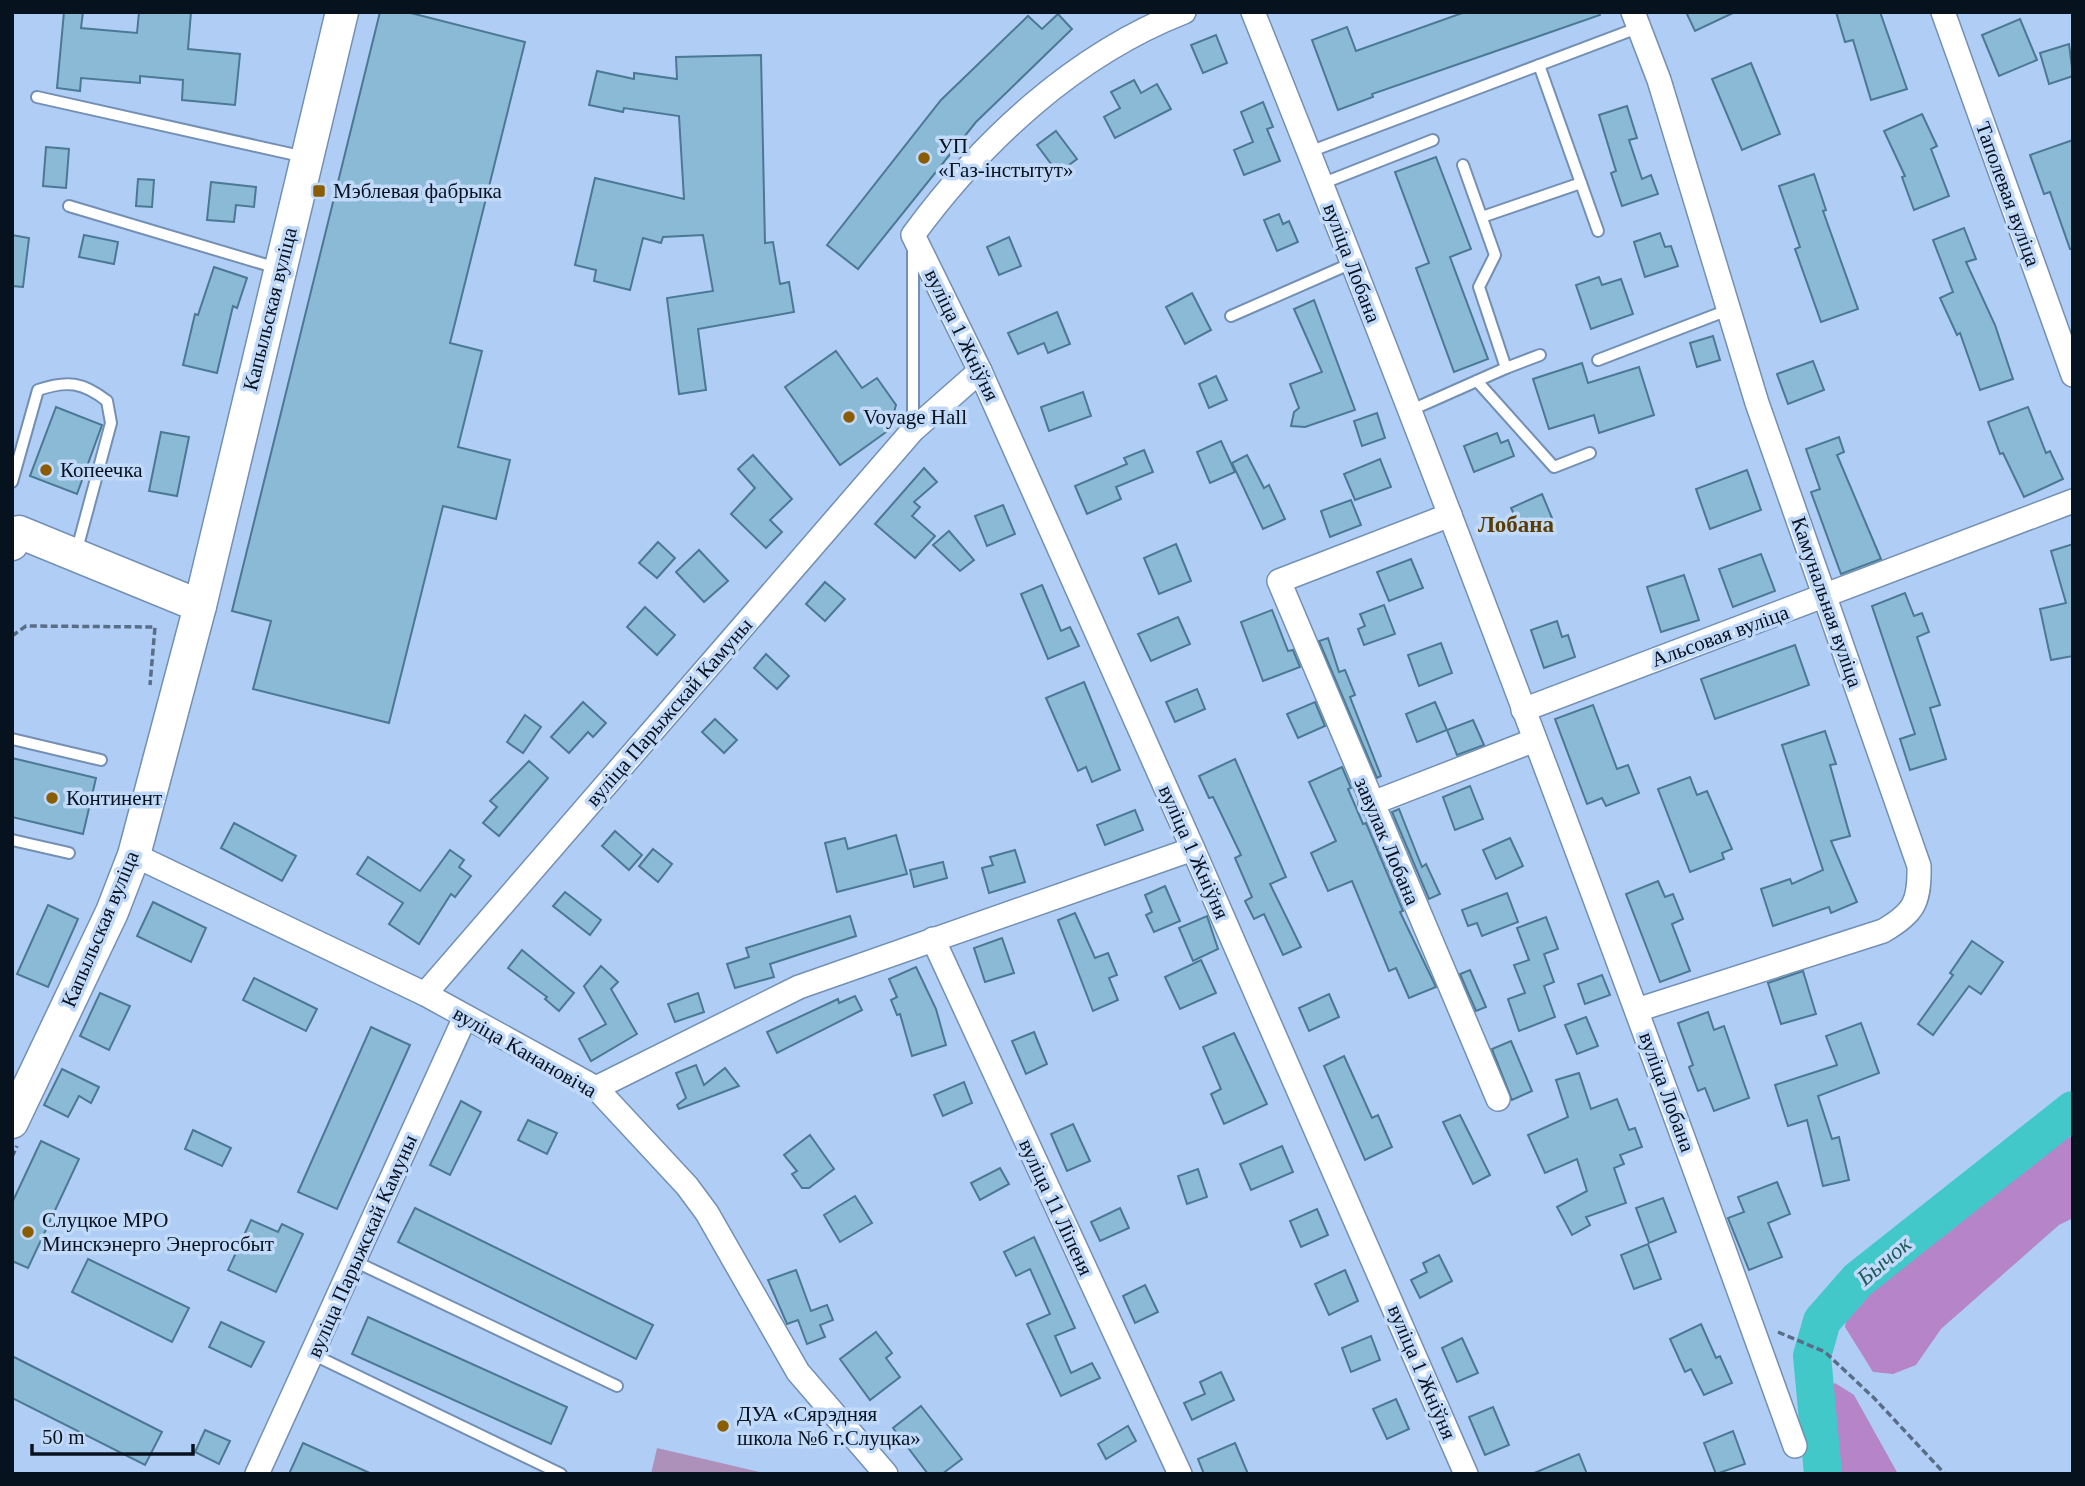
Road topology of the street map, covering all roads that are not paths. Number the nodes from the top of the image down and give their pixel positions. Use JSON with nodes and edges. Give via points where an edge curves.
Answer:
{"nodes":[{"id":1,"x":342,"y":12,"type":"edge"},
{"id":2,"x":1184,"y":12,"type":"edge"},
{"id":3,"x":1253,"y":12,"type":"edge"},
{"id":4,"x":1944,"y":12,"type":"edge"},
{"id":5,"x":1637,"y":20,"type":"edge"},
{"id":6,"x":1539,"y":65,"type":"junction"},
{"id":7,"x":37,"y":97,"type":"dead end"},
{"id":8,"x":1433,"y":140,"type":"dead end"},
{"id":9,"x":1309,"y":152,"type":"junction"},
{"id":10,"x":308,"y":157,"type":"junction"},
{"id":11,"x":1463,"y":165,"type":"dead end"},
{"id":12,"x":1581,"y":183,"type":"junction"},
{"id":13,"x":1321,"y":184,"type":"junction"},
{"id":14,"x":69,"y":206,"type":"dead end"},
{"id":15,"x":1482,"y":218,"type":"junction"},
{"id":16,"x":1598,"y":231,"type":"dead end"},
{"id":17,"x":914,"y":235,"type":"junction"},
{"id":18,"x":1352,"y":262,"type":"junction"},
{"id":19,"x":279,"y":269,"type":"junction"},
{"id":20,"x":1728,"y":310,"type":"junction"},
{"id":21,"x":1231,"y":316,"type":"dead end"},
{"id":22,"x":1540,"y":355,"type":"dead end"},
{"id":23,"x":1598,"y":360,"type":"dead end"},
{"id":24,"x":1506,"y":369,"type":"junction"},
{"id":25,"x":980,"y":370,"type":"junction"},
{"id":26,"x":2073,"y":375,"type":"edge"},
{"id":27,"x":1477,"y":382,"type":"junction"},
{"id":28,"x":1409,"y":411,"type":"junction"},
{"id":29,"x":913,"y":430,"type":"junction"},
{"id":30,"x":1590,"y":453,"type":"dead end"},
{"id":31,"x":12,"y":482,"type":"edge"},
{"id":32,"x":2073,"y":501,"type":"edge"},
{"id":33,"x":1450,"y":516,"type":"junction"},
{"id":34,"x":15,"y":535,"type":"edge"},
{"id":35,"x":75,"y":556,"type":"junction"},
{"id":36,"x":1826,"y":597,"type":"junction"},
{"id":37,"x":200,"y":606,"type":"junction"},
{"id":38,"x":1523,"y":710,"type":"junction"},
{"id":39,"x":12,"y":739,"type":"edge"},
{"id":40,"x":1535,"y":740,"type":"junction"},
{"id":41,"x":101,"y":760,"type":"dead end"},
{"id":42,"x":1370,"y":804,"type":"junction"},
{"id":43,"x":12,"y":840,"type":"edge"},
{"id":44,"x":1193,"y":849,"type":"junction"},
{"id":45,"x":69,"y":853,"type":"dead end"},
{"id":46,"x":134,"y":855,"type":"junction"},
{"id":47,"x":933,"y":939,"type":"junction"},
{"id":48,"x":425,"y":994,"type":"junction"},
{"id":49,"x":1637,"y":1010,"type":"junction"},
{"id":50,"x":465,"y":1017,"type":"junction"},
{"id":51,"x":596,"y":1088,"type":"junction"},
{"id":52,"x":1497,"y":1099,"type":"dead end"},
{"id":53,"x":15,"y":1133,"type":"edge"},
{"id":54,"x":355,"y":1261,"type":"junction"},
{"id":55,"x":314,"y":1355,"type":"junction"},
{"id":56,"x":617,"y":1386,"type":"dead end"},
{"id":57,"x":1795,"y":1446,"type":"dead end"},
{"id":58,"x":257,"y":1474,"type":"edge"},
{"id":59,"x":561,"y":1474,"type":"edge"},
{"id":60,"x":886,"y":1474,"type":"edge"},
{"id":61,"x":1180,"y":1474,"type":"edge"},
{"id":62,"x":1466,"y":1474,"type":"edge"}],
"edges":[{"from":1,"to":10,"type":"main road","name":"Капыльская вуліца"},
{"from":2,"to":17,"type":"street","via":[[1092,62],[1037,101],[948,187]]},
{"from":3,"to":9,"type":"street","name":"вуліца Лобана"},
{"from":4,"to":26,"type":"street","name":"Таполевая вуліца"},
{"from":5,"to":6,"type":"lane"},
{"from":5,"to":20,"type":"street","name":"Камунальная вуліца"},
{"from":6,"to":9,"type":"lane"},
{"from":6,"to":12,"type":"lane"},
{"from":7,"to":10,"type":"lane"},
{"from":8,"to":13,"type":"lane"},
{"from":9,"to":13,"type":"street","name":"вуліца Лобана"},
{"from":10,"to":19,"type":"main road","name":"Капыльская вуліца"},
{"from":11,"to":15,"type":"lane"},
{"from":12,"to":15,"type":"lane"},
{"from":12,"to":16,"type":"lane"},
{"from":13,"to":18,"type":"street","name":"вуліца Лобана"},
{"from":14,"to":19,"type":"lane"},
{"from":15,"to":24,"type":"lane","via":[[1495,255],[1479,287]]},
{"from":17,"to":25,"type":"street","name":"вуліца 1 Жніўня"},
{"from":17,"to":29,"type":"lane"},
{"from":18,"to":21,"type":"lane"},
{"from":18,"to":28,"type":"street","name":"вуліца Лобана"},
{"from":19,"to":37,"type":"main road","name":"Капыльская вуліца"},
{"from":20,"to":23,"type":"lane"},
{"from":20,"to":36,"type":"street","name":"Камунальная вуліца"},
{"from":22,"to":24,"type":"lane"},
{"from":24,"to":27,"type":"lane"},
{"from":25,"to":29,"type":"street","name":"вуліца Парыжскай Камуны"},
{"from":25,"to":44,"type":"street","name":"вуліца 1 Жніўня"},
{"from":27,"to":28,"type":"lane"},
{"from":27,"to":30,"type":"lane","via":[[1554,467]]},
{"from":28,"to":33,"type":"street","name":"вуліца Лобана"},
{"from":29,"to":48,"type":"street","name":"вуліца Парыжскай Камуны"},
{"from":31,"to":35,"type":"lane","via":[[38,390],[58,383],[89,387],[107,401],[111,423]]},
{"from":32,"to":36,"type":"street","name":"Альсовая вуліца"},
{"from":33,"to":38,"type":"street","name":"вуліца Лобана"},
{"from":33,"to":42,"type":"street","name":"завулак Лобана","via":[[1279,581]]},
{"from":34,"to":35,"type":"main road"},
{"from":35,"to":37,"type":"main road"},
{"from":36,"to":38,"type":"street","name":"Альсовая вуліца"},
{"from":36,"to":49,"type":"street","name":"Камунальная вуліца","via":[[1919,866],[1920,893],[1907,917],[1884,931]]},
{"from":37,"to":46,"type":"main road","name":"Капыльская вуліца"},
{"from":38,"to":40,"type":"street","name":"вуліца Лобана"},
{"from":39,"to":41,"type":"lane"},
{"from":40,"to":42,"type":"street"},
{"from":40,"to":49,"type":"street","name":"вуліца Лобана"},
{"from":42,"to":52,"type":"street","name":"завулак Лобана"},
{"from":43,"to":45,"type":"lane"},
{"from":44,"to":47,"type":"street"},
{"from":44,"to":62,"type":"street","name":"вуліца 1 Жніўня"},
{"from":46,"to":48,"type":"street","name":"вуліца Канановіча"},
{"from":46,"to":53,"type":"main road","name":"Капыльская вуліца"},
{"from":47,"to":51,"type":"street","via":[[799,987]]},
{"from":47,"to":61,"type":"street","name":"вуліца 11 Ліпеня"},
{"from":48,"to":50,"type":"street","name":"вуліца Канановіча"},
{"from":49,"to":57,"type":"street","name":"вуліца Лобана"},
{"from":50,"to":51,"type":"street","name":"вуліца Канановіча"},
{"from":50,"to":54,"type":"street","name":"вуліца Парыжскай Камуны"},
{"from":51,"to":60,"type":"street","name":"вуліца Канановіча","via":[[687,1186],[799,1372]]},
{"from":54,"to":55,"type":"street","name":"вуліца Парыжскай Камуны"},
{"from":54,"to":56,"type":"lane"},
{"from":55,"to":58,"type":"street","name":"вуліца Парыжскай Камуны"},
{"from":55,"to":59,"type":"lane"}]}
